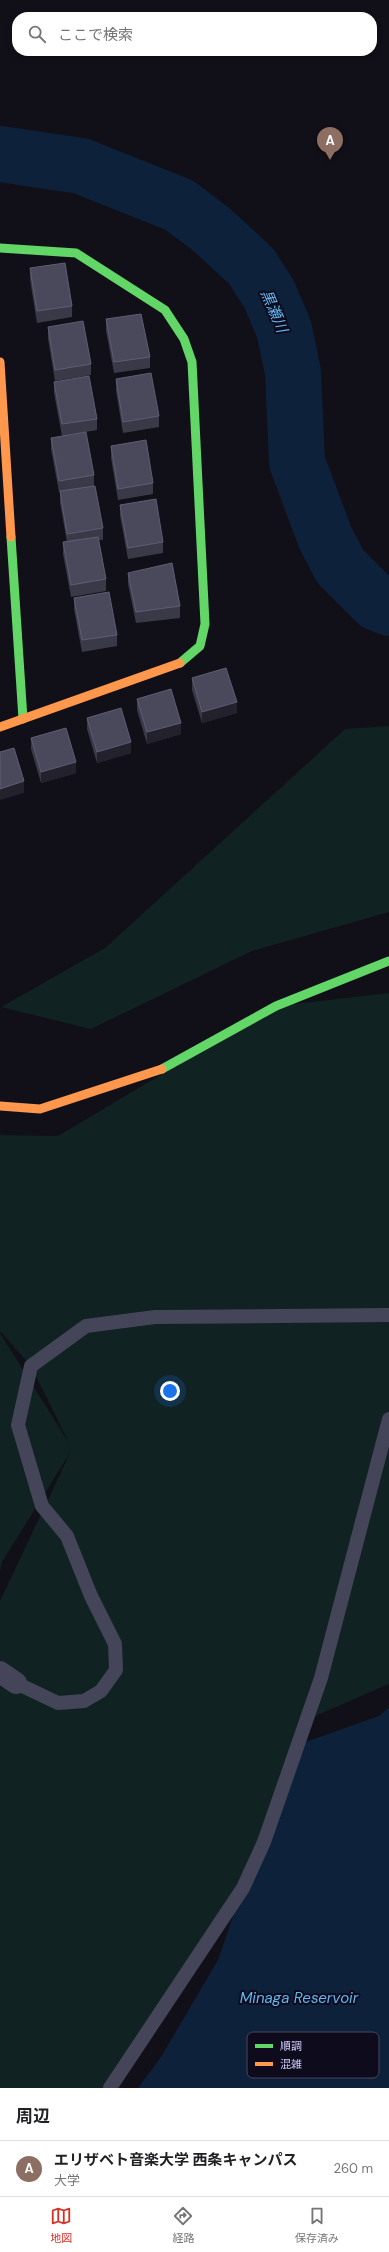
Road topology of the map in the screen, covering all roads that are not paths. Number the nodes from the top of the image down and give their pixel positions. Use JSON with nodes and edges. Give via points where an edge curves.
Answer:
{"nodes":[{"id":1,"x":0,"y":248,"type":"edge"},
{"id":2,"x":0,"y":362,"type":"edge"},
{"id":3,"x":23,"y":719,"type":"junction"},
{"id":4,"x":0,"y":727,"type":"edge"},
{"id":5,"x":389,"y":962,"type":"edge"},
{"id":6,"x":0,"y":1106,"type":"edge"},
{"id":7,"x":389,"y":1315,"type":"edge"},
{"id":8,"x":389,"y":1419,"type":"edge"},
{"id":9,"x":8,"y":1678,"type":"edge"},
{"id":10,"x":110,"y":2088,"type":"edge"}],
"edges":[{"from":1,"to":3,"type":"street","via":[[76,252],[165,310],[184,339],[192,362],[205,624],[200,646],[181,663]]},
{"from":2,"to":3,"type":"street"},
{"from":3,"to":4,"type":"street"},
{"from":5,"to":6,"type":"street","via":[[276,1006],[163,1069],[40,1109]]},
{"from":7,"to":9,"type":"lane","via":[[155,1317],[86,1326],[31,1366],[18,1425],[42,1506],[67,1536],[91,1596],[115,1644],[116,1670],[101,1691],[84,1701],[58,1703]]},
{"from":8,"to":10,"type":"lane","via":[[321,1678],[264,1842],[243,1888]]}]}
